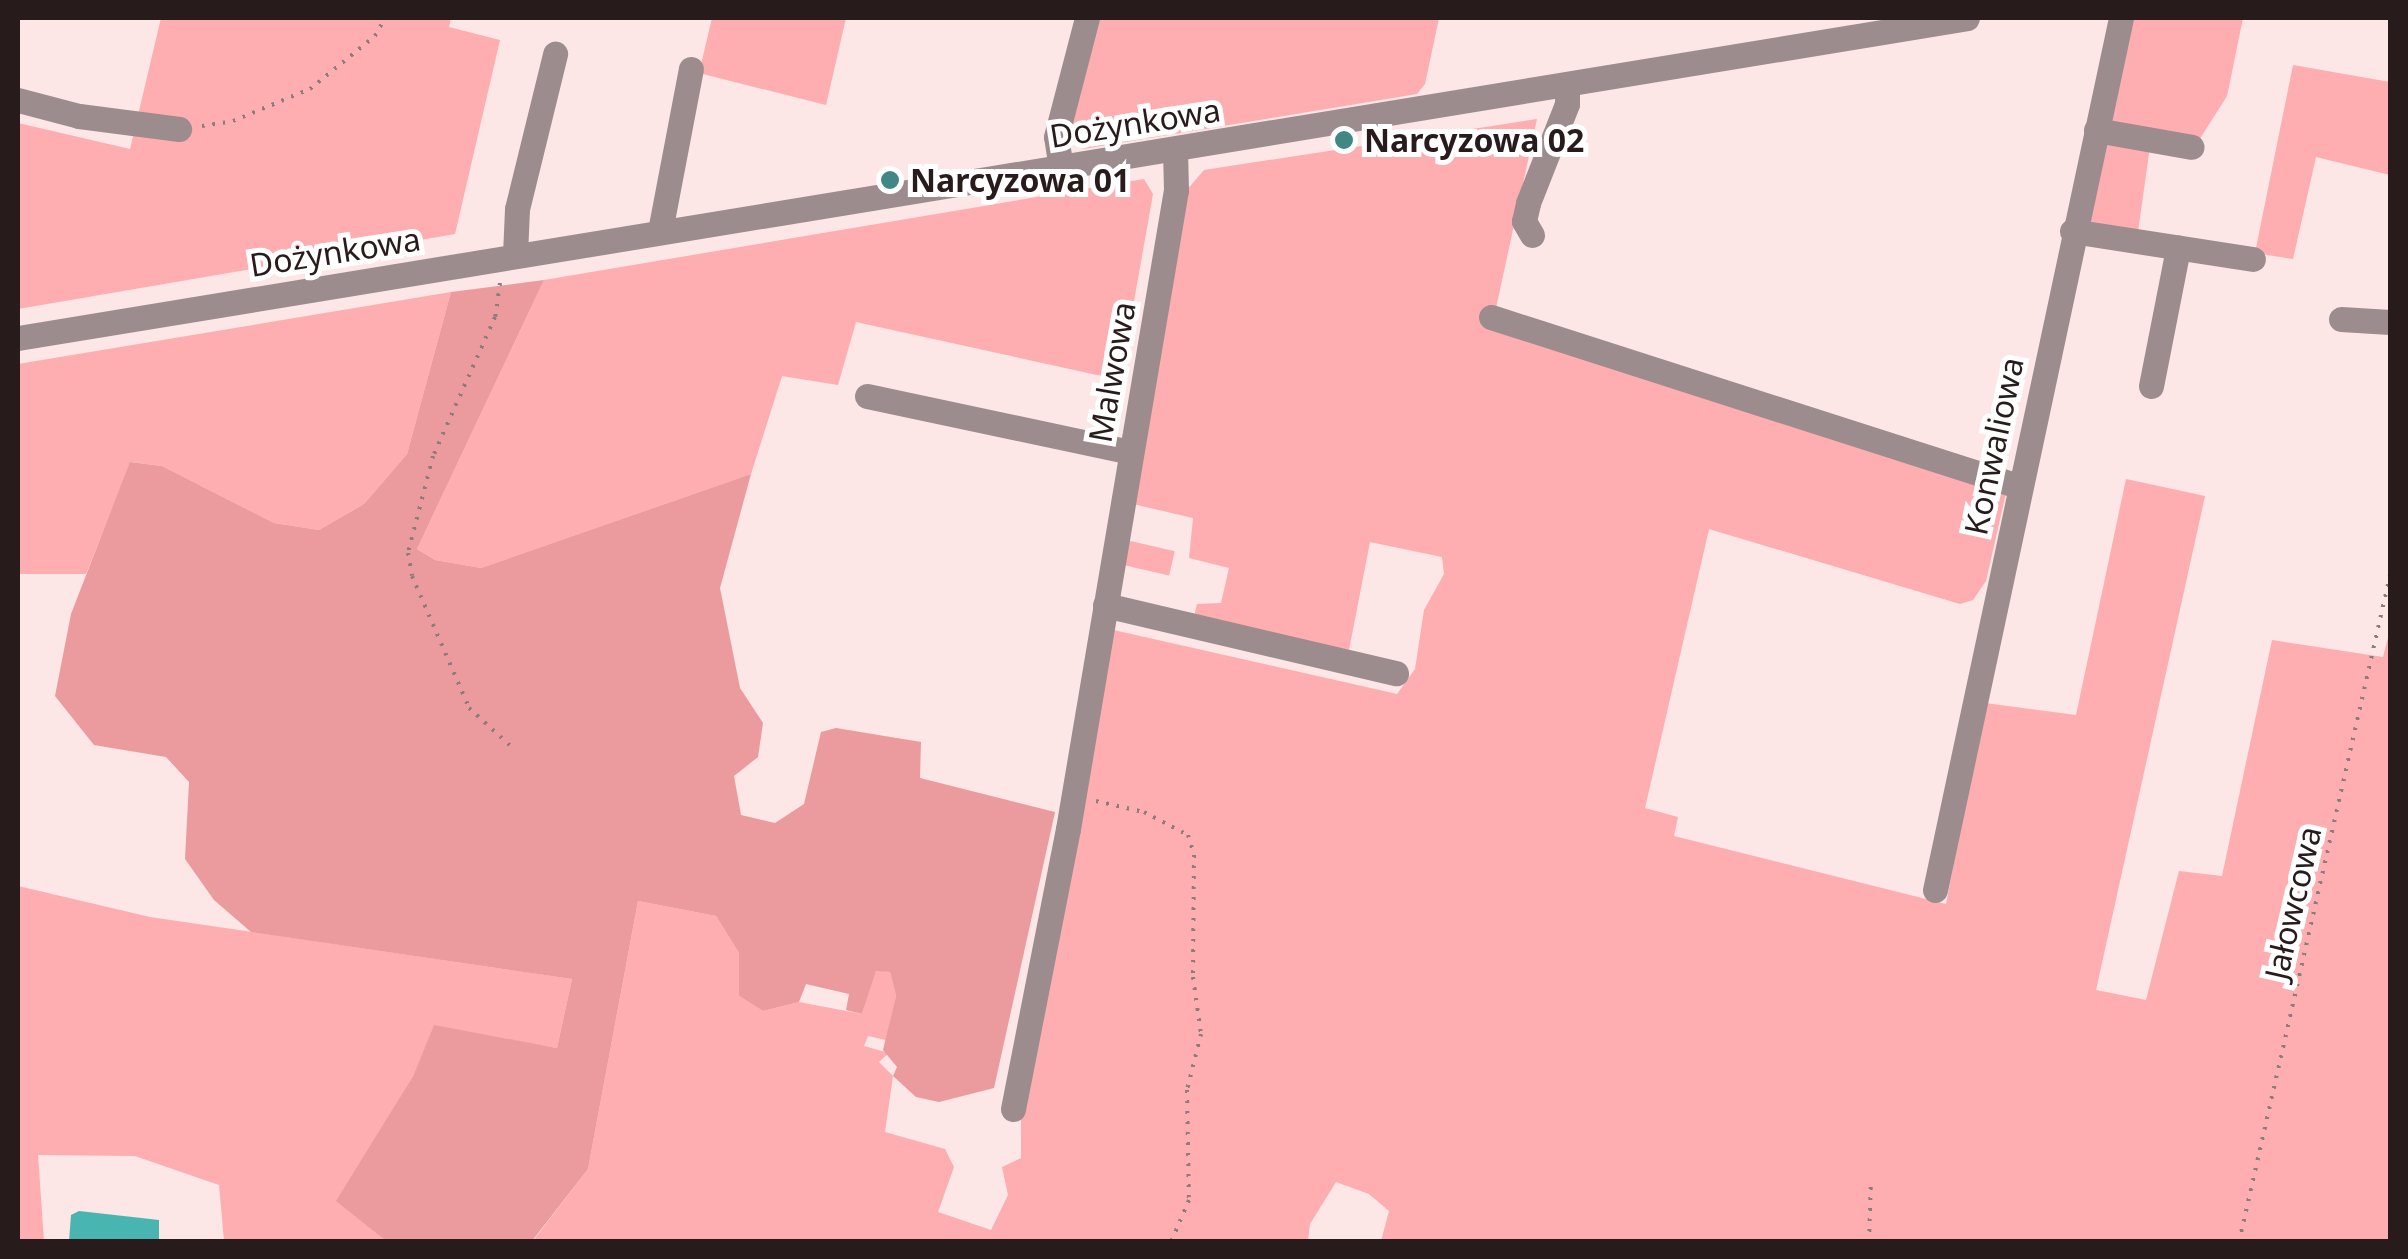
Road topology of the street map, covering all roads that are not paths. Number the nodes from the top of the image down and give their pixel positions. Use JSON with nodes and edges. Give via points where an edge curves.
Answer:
{"nodes":[{"id":1,"x":1087,"y":18,"type":"edge"},
{"id":2,"x":1967,"y":18,"type":"edge"},
{"id":3,"x":2121,"y":18,"type":"edge"},
{"id":4,"x":555,"y":54,"type":"dead end"},
{"id":5,"x":690,"y":69,"type":"dead end"},
{"id":6,"x":1567,"y":86,"type":"junction"},
{"id":7,"x":18,"y":100,"type":"edge"},
{"id":8,"x":179,"y":129,"type":"road end"},
{"id":9,"x":2096,"y":130,"type":"junction"},
{"id":10,"x":2192,"y":146,"type":"dead end"},
{"id":11,"x":1176,"y":150,"type":"junction"},
{"id":12,"x":1061,"y":168,"type":"junction"},
{"id":13,"x":2072,"y":231,"type":"junction"},
{"id":14,"x":660,"y":232,"type":"junction"},
{"id":15,"x":1532,"y":235,"type":"dead end"},
{"id":16,"x":2178,"y":248,"type":"junction"},
{"id":17,"x":508,"y":256,"type":"junction"},
{"id":18,"x":2252,"y":259,"type":"dead end"},
{"id":19,"x":1492,"y":317,"type":"dead end"},
{"id":20,"x":2342,"y":319,"type":"dead end"},
{"id":21,"x":2390,"y":322,"type":"edge"},
{"id":22,"x":18,"y":338,"type":"edge"},
{"id":23,"x":2150,"y":386,"type":"dead end"},
{"id":24,"x":867,"y":396,"type":"dead end"},
{"id":25,"x":1131,"y":452,"type":"junction"},
{"id":26,"x":2018,"y":486,"type":"junction"},
{"id":27,"x":1105,"y":605,"type":"junction"},
{"id":28,"x":1396,"y":673,"type":"dead end"},
{"id":29,"x":1935,"y":890,"type":"dead end"},
{"id":30,"x":1013,"y":1109,"type":"dead end"}],
"edges":[{"from":1,"to":12,"type":"street","via":[[1056,138]]},
{"from":2,"to":6,"type":"street","name":"Dożynkowa"},
{"from":3,"to":9,"type":"street","name":"Konwaliowa"},
{"from":4,"to":17,"type":"street"},
{"from":5,"to":14,"type":"street"},
{"from":6,"to":11,"type":"street","name":"Dożynkowa"},
{"from":6,"to":15,"type":"street","via":[[1567,104],[1528,203],[1524,221]]},
{"from":7,"to":8,"type":"street"},
{"from":9,"to":10,"type":"street"},
{"from":9,"to":13,"type":"street","name":"Konwaliowa"},
{"from":11,"to":12,"type":"street","name":"Dożynkowa"},
{"from":11,"to":25,"type":"street","name":"Malwowa","via":[[1176,190]]},
{"from":12,"to":14,"type":"street","name":"Dożynkowa"},
{"from":13,"to":16,"type":"street"},
{"from":13,"to":26,"type":"street","name":"Konwaliowa"},
{"from":14,"to":17,"type":"street","name":"Dożynkowa"},
{"from":16,"to":18,"type":"street"},
{"from":16,"to":23,"type":"street"},
{"from":17,"to":22,"type":"street","name":"Dożynkowa"},
{"from":19,"to":26,"type":"street"},
{"from":20,"to":21,"type":"street"},
{"from":24,"to":25,"type":"street"},
{"from":25,"to":27,"type":"street","name":"Malwowa"},
{"from":26,"to":29,"type":"street","name":"Konwaliowa"},
{"from":27,"to":28,"type":"street"},
{"from":27,"to":30,"type":"street","name":"Malwowa"}]}
